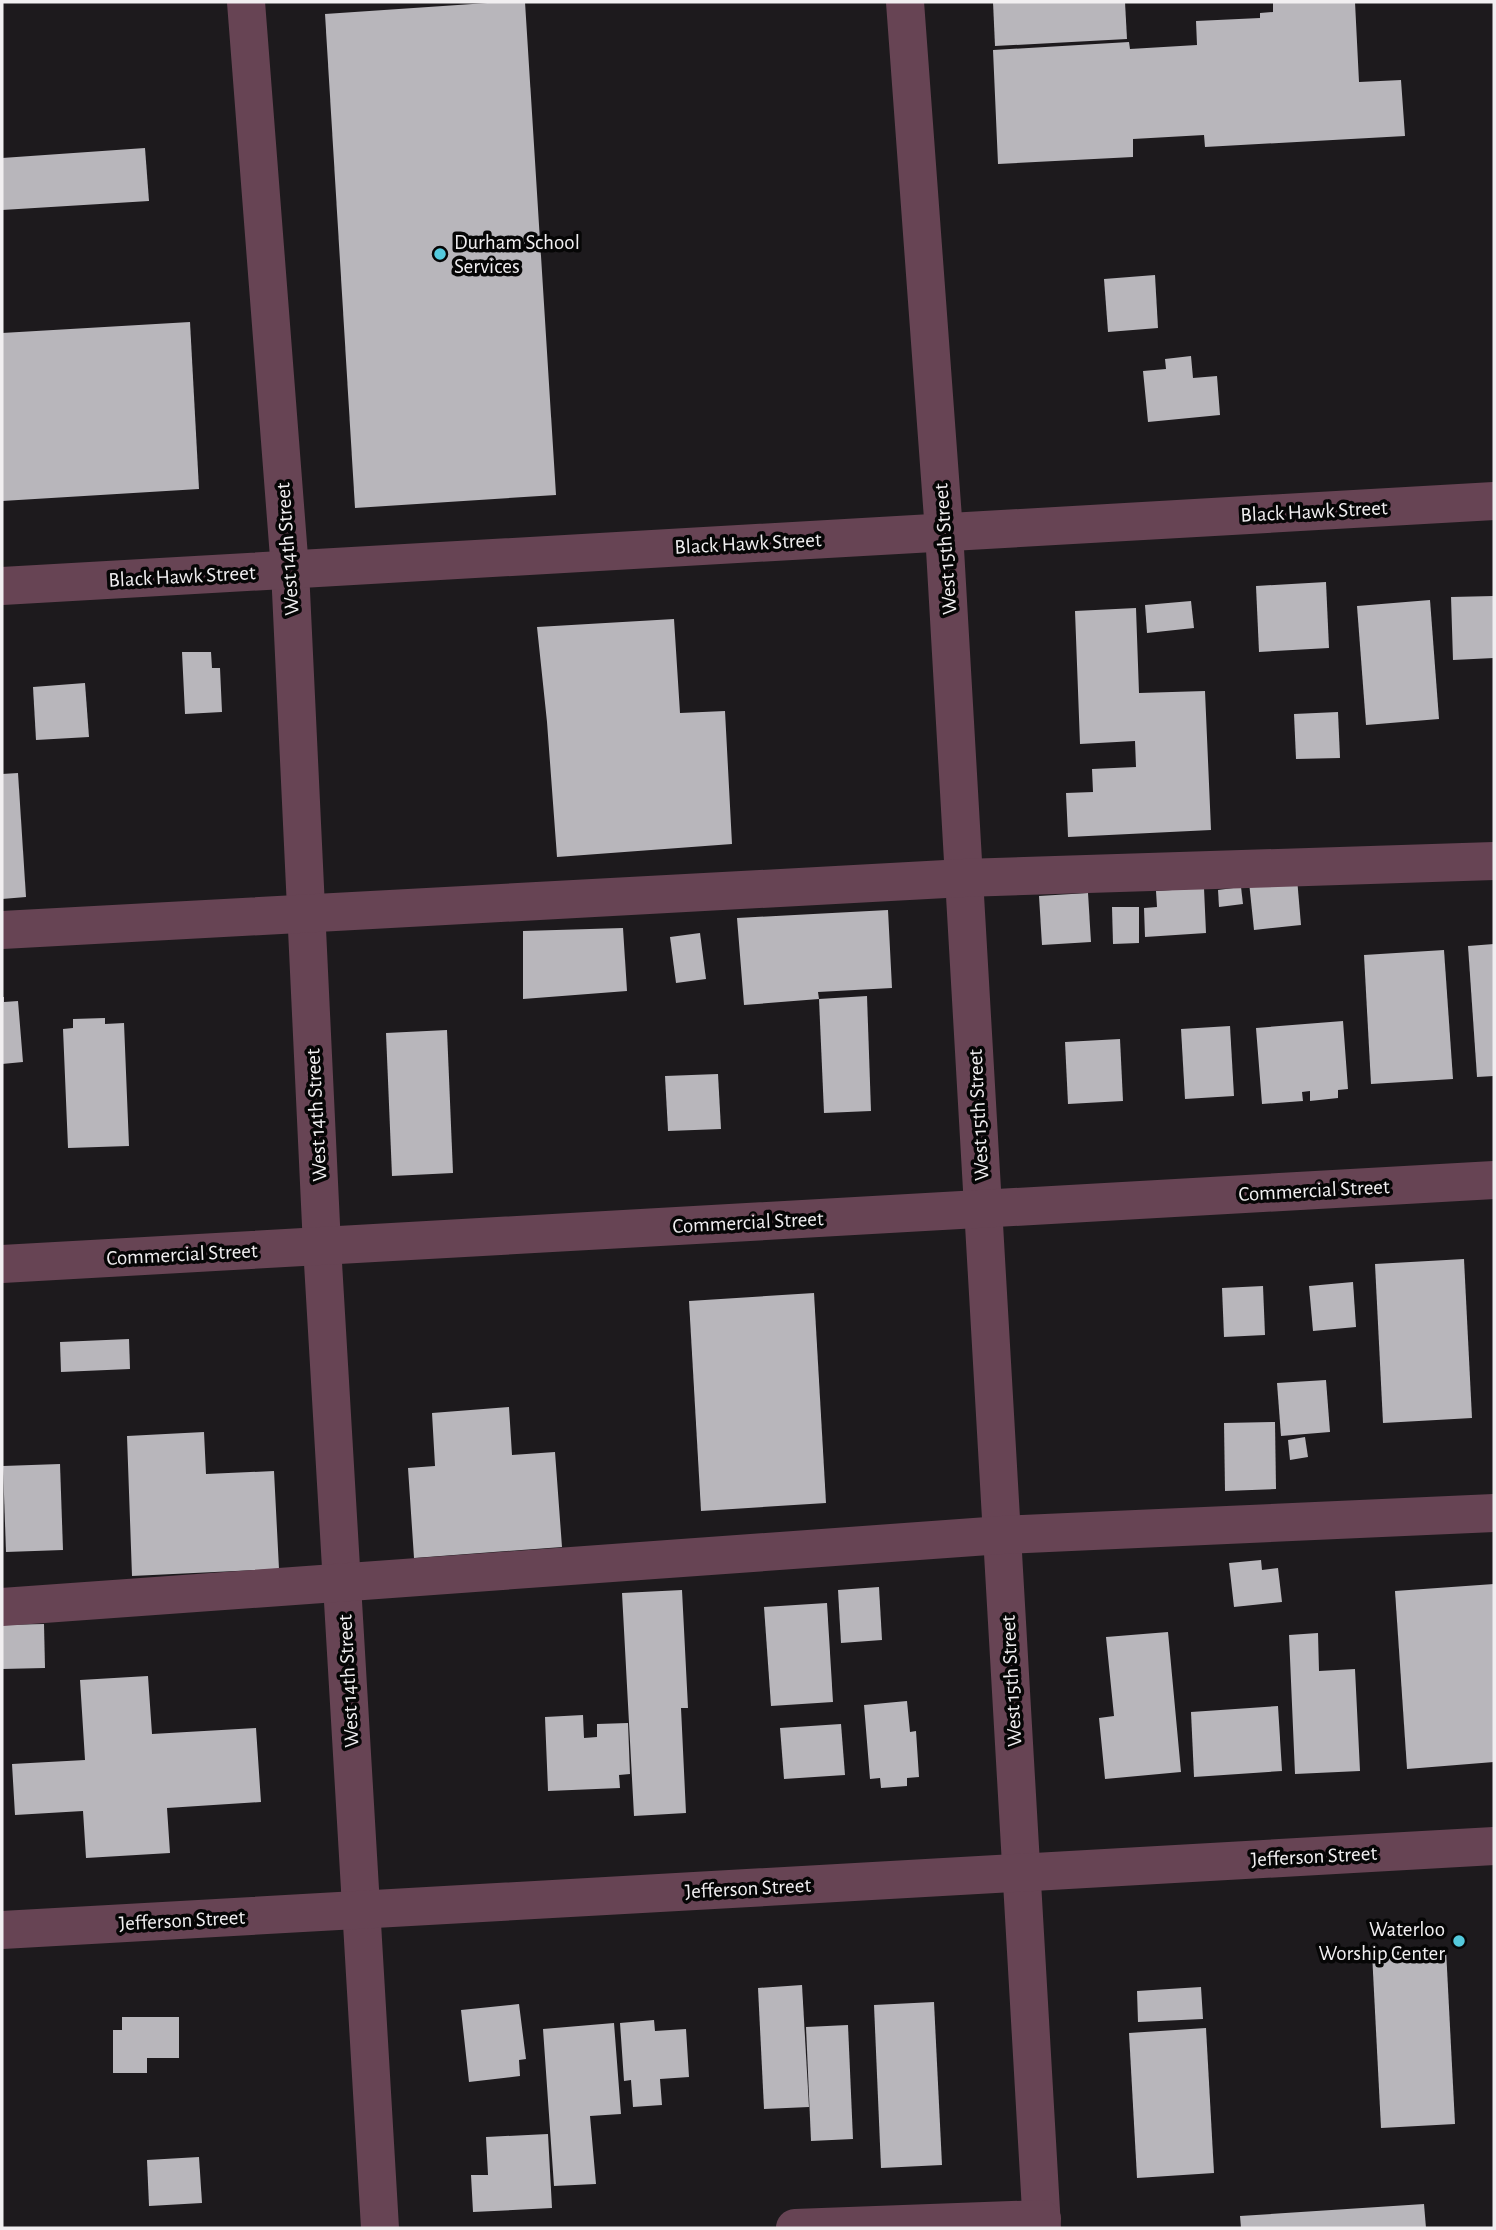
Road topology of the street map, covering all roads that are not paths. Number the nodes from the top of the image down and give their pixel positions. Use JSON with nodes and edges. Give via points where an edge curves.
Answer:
{"nodes":[{"id":1,"x":246,"y":2,"type":"edge"},
{"id":2,"x":905,"y":2,"type":"edge"},
{"id":3,"x":1494,"y":501,"type":"edge"},
{"id":4,"x":944,"y":532,"type":"junction"},
{"id":5,"x":290,"y":569,"type":"junction"},
{"id":6,"x":2,"y":586,"type":"edge"},
{"id":7,"x":1494,"y":861,"type":"edge"},
{"id":8,"x":964,"y":878,"type":"junction"},
{"id":9,"x":307,"y":915,"type":"junction"},
{"id":10,"x":2,"y":930,"type":"edge"},
{"id":11,"x":1494,"y":1180,"type":"edge"},
{"id":12,"x":983,"y":1209,"type":"junction"},
{"id":13,"x":323,"y":1246,"type":"junction"},
{"id":14,"x":2,"y":1264,"type":"edge"},
{"id":15,"x":1494,"y":1513,"type":"edge"},
{"id":16,"x":1002,"y":1535,"type":"junction"},
{"id":17,"x":342,"y":1584,"type":"junction"},
{"id":18,"x":2,"y":1607,"type":"edge"},
{"id":19,"x":1494,"y":1846,"type":"edge"},
{"id":20,"x":1022,"y":1873,"type":"junction"},
{"id":21,"x":361,"y":1909,"type":"junction"},
{"id":22,"x":2,"y":1930,"type":"edge"},
{"id":23,"x":1042,"y":2224,"type":"edge"},
{"id":24,"x":380,"y":2228,"type":"edge"},
{"id":25,"x":795,"y":2228,"type":"edge"}],
"edges":[{"from":1,"to":5,"type":"street","name":"West 14th Street"},
{"from":2,"to":4,"type":"street","name":"West 15th Street"},
{"from":3,"to":4,"type":"street","name":"Black Hawk Street"},
{"from":4,"to":5,"type":"street","name":"Black Hawk Street"},
{"from":4,"to":8,"type":"street","name":"West 15th Street"},
{"from":5,"to":6,"type":"street","name":"Black Hawk Street"},
{"from":5,"to":9,"type":"street","name":"West 14th Street"},
{"from":7,"to":8,"type":"street"},
{"from":8,"to":9,"type":"street"},
{"from":8,"to":12,"type":"street","name":"West 15th Street"},
{"from":9,"to":10,"type":"street"},
{"from":9,"to":13,"type":"street","name":"West 14th Street"},
{"from":11,"to":12,"type":"street","name":"Commercial Street"},
{"from":12,"to":13,"type":"street","name":"Commercial Street"},
{"from":12,"to":16,"type":"street","name":"West 15th Street"},
{"from":13,"to":14,"type":"street","name":"Commercial Street"},
{"from":13,"to":17,"type":"street","name":"West 14th Street"},
{"from":15,"to":16,"type":"street"},
{"from":16,"to":17,"type":"street"},
{"from":16,"to":20,"type":"street","name":"West 15th Street"},
{"from":17,"to":18,"type":"street"},
{"from":17,"to":21,"type":"street","name":"West 14th Street"},
{"from":19,"to":20,"type":"street","name":"Jefferson Street"},
{"from":20,"to":21,"type":"street","name":"Jefferson Street"},
{"from":20,"to":23,"type":"street","name":"West 15th Street"},
{"from":21,"to":22,"type":"street","name":"Jefferson Street"},
{"from":21,"to":24,"type":"street","name":"West 14th Street"},
{"from":23,"to":25,"type":"street"}]}
